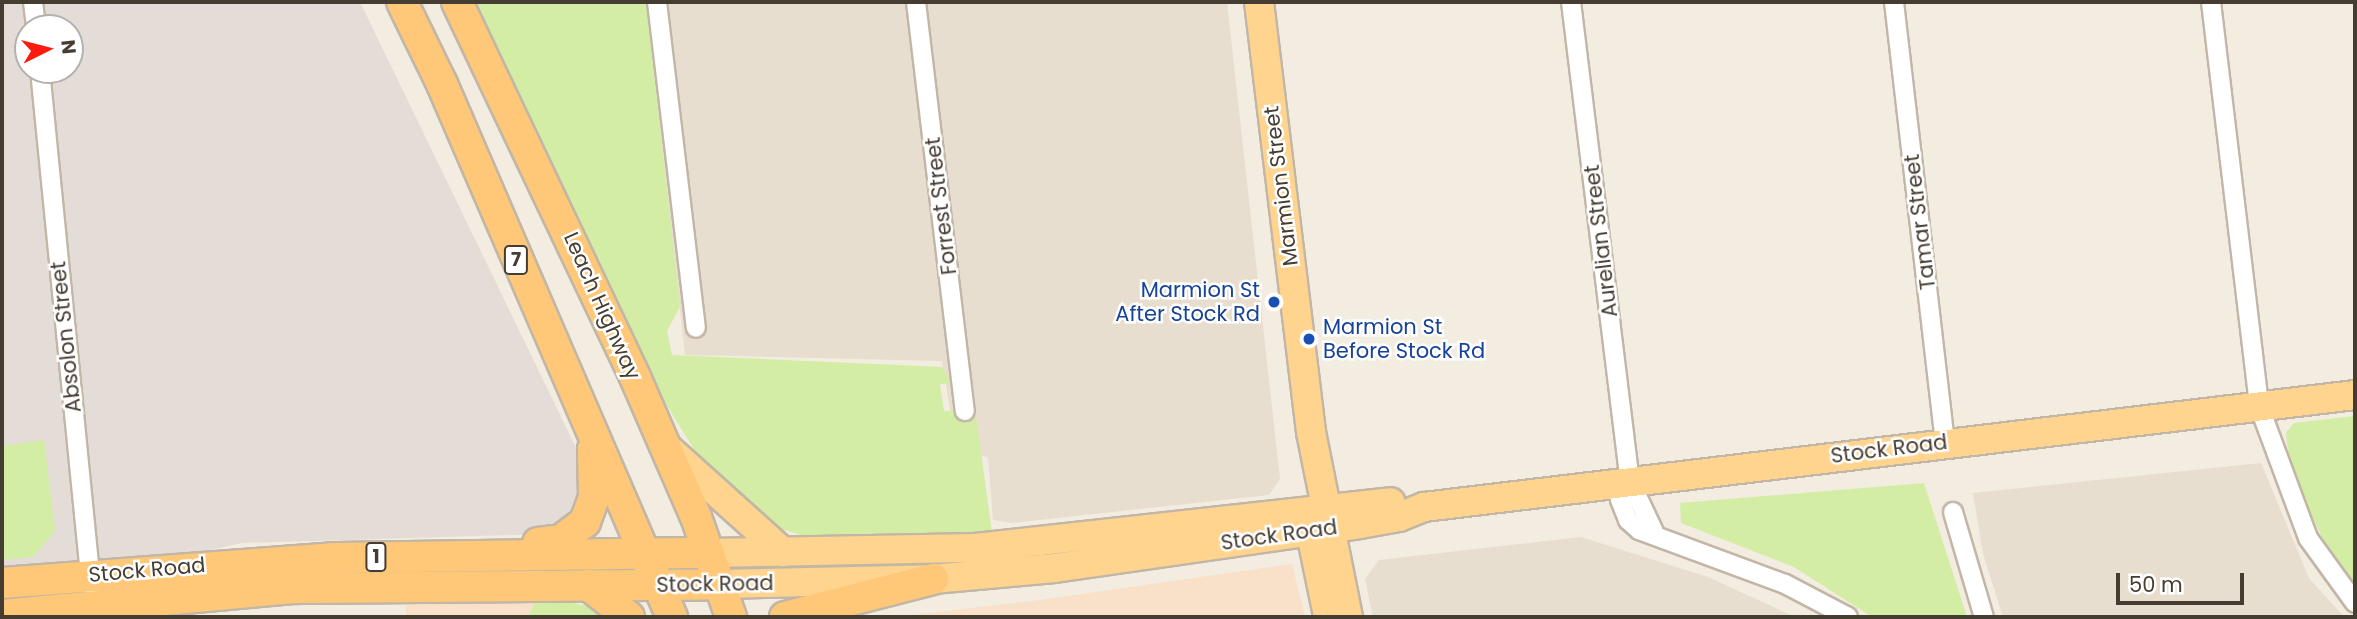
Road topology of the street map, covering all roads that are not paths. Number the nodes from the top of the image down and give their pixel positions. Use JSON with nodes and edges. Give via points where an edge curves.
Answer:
{"nodes":[{"id":1,"x":402,"y":2,"type":"edge"},
{"id":2,"x":457,"y":2,"type":"edge"},
{"id":3,"x":657,"y":2,"type":"edge"},
{"id":4,"x":916,"y":2,"type":"edge"},
{"id":5,"x":1246,"y":2,"type":"edge"},
{"id":6,"x":1258,"y":2,"type":"edge"},
{"id":7,"x":1572,"y":2,"type":"edge"},
{"id":8,"x":1894,"y":2,"type":"edge"},
{"id":9,"x":2211,"y":2,"type":"edge"},
{"id":10,"x":41,"y":84,"type":"edge"},
{"id":11,"x":696,"y":328,"type":"dead end"},
{"id":12,"x":2355,"y":396,"type":"edge"},
{"id":13,"x":2259,"y":406,"type":"junction"},
{"id":14,"x":965,"y":411,"type":"dead end"},
{"id":15,"x":592,"y":435,"type":"junction"},
{"id":16,"x":1945,"y":443,"type":"junction"},
{"id":17,"x":664,"y":445,"type":"junction"},
{"id":18,"x":1630,"y":481,"type":"junction"},
{"id":19,"x":1953,"y":512,"type":"dead end"},
{"id":20,"x":1318,"y":519,"type":"junction"},
{"id":21,"x":644,"y":551,"type":"junction"},
{"id":22,"x":783,"y":552,"type":"junction"},
{"id":23,"x":709,"y":553,"type":"junction"},
{"id":24,"x":483,"y":555,"type":"junction"},
{"id":25,"x":90,"y":574,"type":"junction"},
{"id":26,"x":933,"y":579,"type":"junction"},
{"id":27,"x":2,"y":583,"type":"edge"},
{"id":28,"x":659,"y":584,"type":"junction"},
{"id":29,"x":719,"y":584,"type":"junction"},
{"id":30,"x":588,"y":585,"type":"junction"},
{"id":31,"x":2355,"y":603,"type":"edge"},
{"id":32,"x":93,"y":604,"type":"junction"},
{"id":33,"x":2,"y":615,"type":"edge"},
{"id":34,"x":629,"y":617,"type":"edge"},
{"id":35,"x":672,"y":617,"type":"edge"},
{"id":36,"x":731,"y":617,"type":"edge"},
{"id":37,"x":785,"y":617,"type":"edge"},
{"id":38,"x":1329,"y":617,"type":"edge"},
{"id":39,"x":1348,"y":617,"type":"edge"},
{"id":40,"x":1848,"y":617,"type":"edge"},
{"id":41,"x":1984,"y":617,"type":"edge"}],
"edges":[{"from":1,"to":15,"type":"highway","number":"7","via":[[442,83]]},
{"from":2,"to":17,"type":"highway","name":"Leach Highway","via":[[564,221]]},
{"from":3,"to":11,"type":"street"},
{"from":4,"to":14,"type":"street","name":"Forrest Street"},
{"from":5,"to":20,"type":"main road","name":"Marmion Street"},
{"from":6,"to":20,"type":"main road","name":"Marmion Street"},
{"from":7,"to":18,"type":"street","name":"Aurelian Street"},
{"from":8,"to":16,"type":"street","name":"Tamar Street"},
{"from":9,"to":13,"type":"street"},
{"from":10,"to":25,"type":"street","name":"Absolon Street"},
{"from":12,"to":13,"type":"main road","name":"Stock Road"},
{"from":13,"to":16,"type":"main road","name":"Stock Road"},
{"from":13,"to":31,"type":"street","via":[[2308,538]]},
{"from":15,"to":21,"type":"highway","number":"7"},
{"from":15,"to":24,"type":"highway","via":[[594,497],[585,522],[561,540],[515,545]]},
{"from":16,"to":18,"type":"main road","name":"Stock Road"},
{"from":17,"to":22,"type":"main road"},
{"from":17,"to":23,"type":"highway","name":"Leach Highway"},
{"from":18,"to":20,"type":"main road","name":"Stock Road","via":[[1424,507],[1399,517]]},
{"from":18,"to":40,"type":"street","name":"Aurelian Street","via":[[1654,532],[1785,584]]},
{"from":19,"to":41,"type":"street"},
{"from":20,"to":22,"type":"main road","name":"Stock Road","via":[[976,548]]},
{"from":20,"to":26,"type":"main road","name":"Stock Road","via":[[1091,563]]},
{"from":20,"to":38,"type":"main road","name":"Marmion Street"},
{"from":20,"to":39,"type":"main road","name":"Marmion Street"},
{"from":21,"to":23,"type":"highway","name":"Stock Road","number":"1"},
{"from":21,"to":24,"type":"highway","name":"Stock Road","number":"1"},
{"from":21,"to":28,"type":"highway","number":"7"},
{"from":22,"to":23,"type":"main road","name":"Stock Road"},
{"from":23,"to":29,"type":"highway","name":"Leach Highway"},
{"from":24,"to":25,"type":"highway","name":"Stock Road","number":"1","via":[[282,560]]},
{"from":25,"to":27,"type":"highway","name":"Stock Road","number":"1"},
{"from":25,"to":32,"type":"street","name":"Absolon Street"},
{"from":26,"to":29,"type":"main road","name":"Stock Road"},
{"from":26,"to":37,"type":"highway"},
{"from":28,"to":29,"type":"highway","name":"Stock Road","number":"1"},
{"from":28,"to":30,"type":"highway","name":"Stock Road","number":"1"},
{"from":28,"to":35,"type":"highway","number":"7"},
{"from":29,"to":36,"type":"highway","name":"Leach Highway"},
{"from":30,"to":32,"type":"highway","name":"Stock Road","number":"1","via":[[305,587]]},
{"from":30,"to":34,"type":"highway"},
{"from":32,"to":33,"type":"highway","name":"Stock Road","number":"1"}]}
